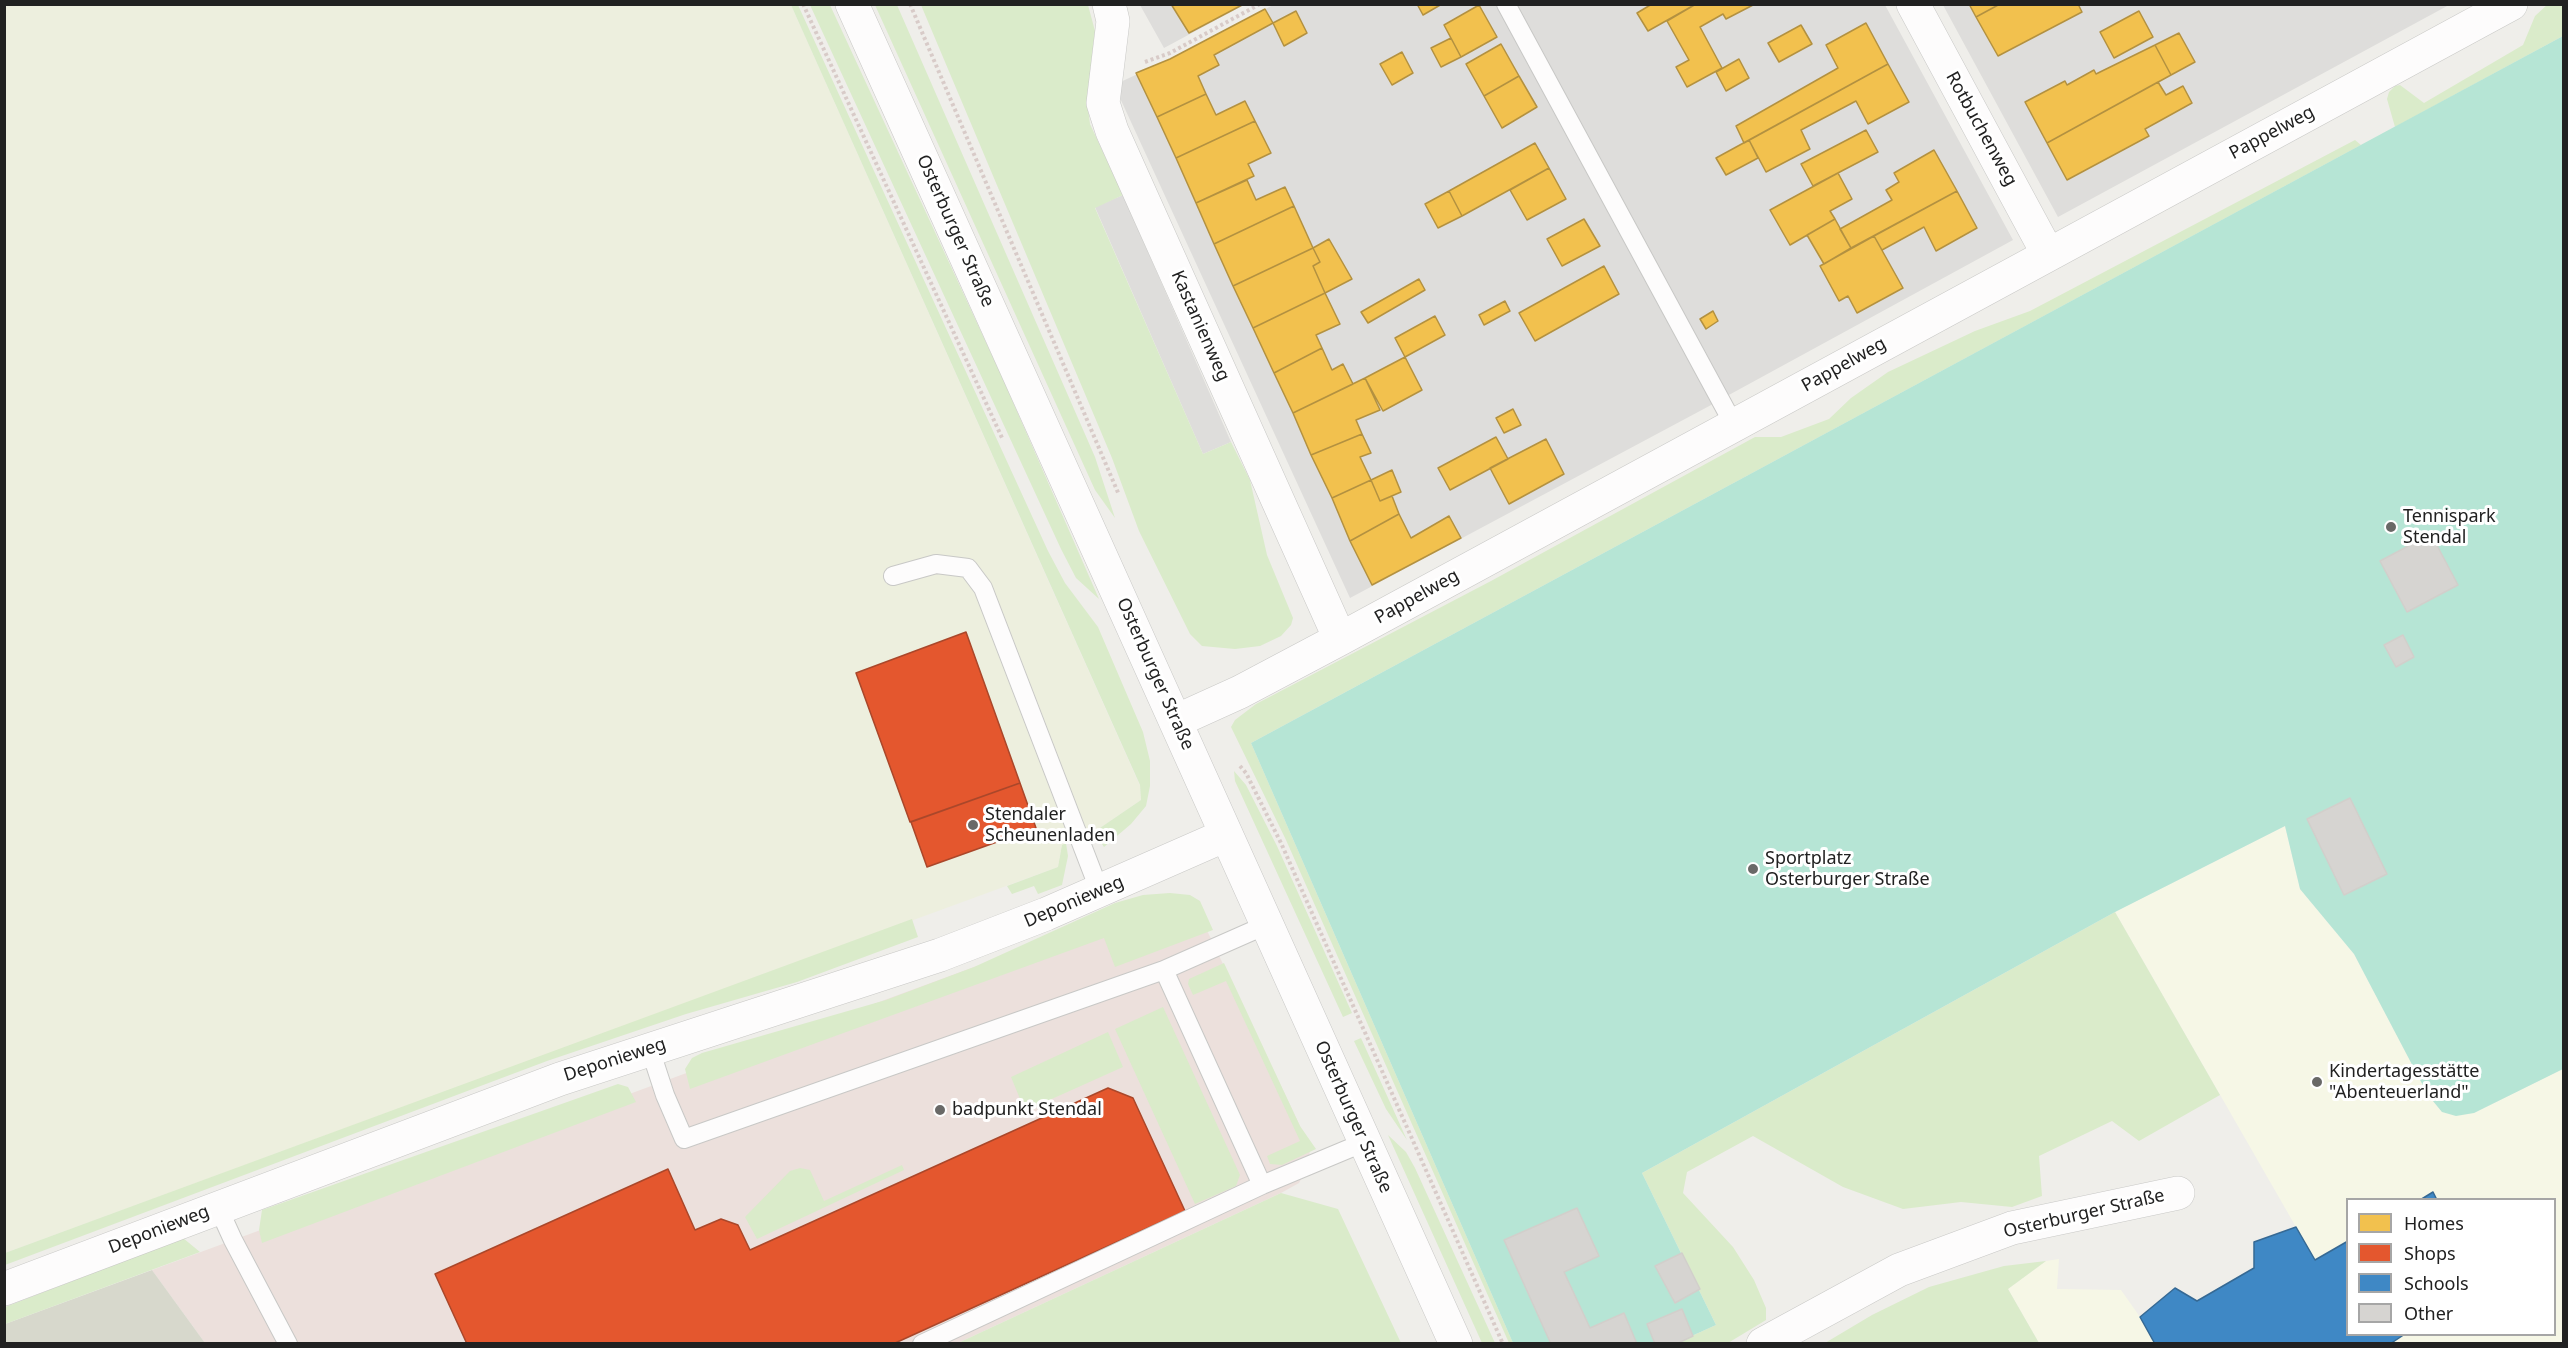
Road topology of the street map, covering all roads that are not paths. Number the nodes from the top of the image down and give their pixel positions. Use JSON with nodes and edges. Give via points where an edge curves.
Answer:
{"nodes":[{"id":1,"x":852,"y":4,"type":"edge"},
{"id":2,"x":1109,"y":4,"type":"edge"},
{"id":3,"x":1506,"y":4,"type":"edge"},
{"id":4,"x":1913,"y":4,"type":"edge"},
{"id":5,"x":2511,"y":4,"type":"edge"},
{"id":6,"x":2048,"y":254,"type":"junction"},
{"id":7,"x":1734,"y":425,"type":"junction"},
{"id":8,"x":893,"y":576,"type":"dead end"},
{"id":9,"x":1340,"y":639,"type":"junction"},
{"id":10,"x":1176,"y":722,"type":"junction"},
{"id":11,"x":1226,"y":835,"type":"junction"},
{"id":12,"x":1100,"y":892,"type":"junction"},
{"id":13,"x":1266,"y":925,"type":"junction"},
{"id":14,"x":1164,"y":970,"type":"junction"},
{"id":15,"x":650,"y":1048,"type":"junction"},
{"id":16,"x":1365,"y":1142,"type":"junction"},
{"id":17,"x":1262,"y":1185,"type":"junction"},
{"id":18,"x":2178,"y":1193,"type":"dead end"},
{"id":19,"x":218,"y":1207,"type":"junction"},
{"id":20,"x":4,"y":1289,"type":"edge"},
{"id":21,"x":288,"y":1344,"type":"edge"},
{"id":22,"x":922,"y":1344,"type":"edge"},
{"id":23,"x":1456,"y":1344,"type":"edge"},
{"id":24,"x":1763,"y":1344,"type":"edge"}],
"edges":[{"from":1,"to":10,"type":"street","name":"Osterburger Straße"},
{"from":2,"to":9,"type":"street","name":"Kastanienweg","via":[[1113,21],[1103,103],[1112,130]]},
{"from":3,"to":7,"type":"lane"},
{"from":4,"to":6,"type":"street","name":"Rotbuchenweg"},
{"from":5,"to":6,"type":"street","name":"Pappelweg"},
{"from":6,"to":7,"type":"street","name":"Pappelweg"},
{"from":7,"to":9,"type":"street","name":"Pappelweg"},
{"from":8,"to":12,"type":"lane","via":[[936,564],[968,568],[983,588]]},
{"from":9,"to":10,"type":"street","name":"Pappelweg"},
{"from":10,"to":11,"type":"street","name":"Osterburger Straße"},
{"from":11,"to":12,"type":"street","name":"Deponieweg"},
{"from":11,"to":13,"type":"street","name":"Osterburger Straße"},
{"from":12,"to":15,"type":"street","name":"Deponieweg","via":[[940,955]]},
{"from":13,"to":14,"type":"lane"},
{"from":13,"to":16,"type":"street","name":"Osterburger Straße"},
{"from":14,"to":15,"type":"lane","via":[[684,1139]]},
{"from":14,"to":17,"type":"lane"},
{"from":15,"to":19,"type":"street","name":"Deponieweg"},
{"from":16,"to":17,"type":"lane"},
{"from":16,"to":23,"type":"street","name":"Osterburger Straße"},
{"from":17,"to":22,"type":"lane"},
{"from":18,"to":24,"type":"street","name":"Osterburger Straße","via":[[2012,1228],[1899,1270]]},
{"from":19,"to":20,"type":"street","name":"Deponieweg"},
{"from":19,"to":21,"type":"lane"}]}
